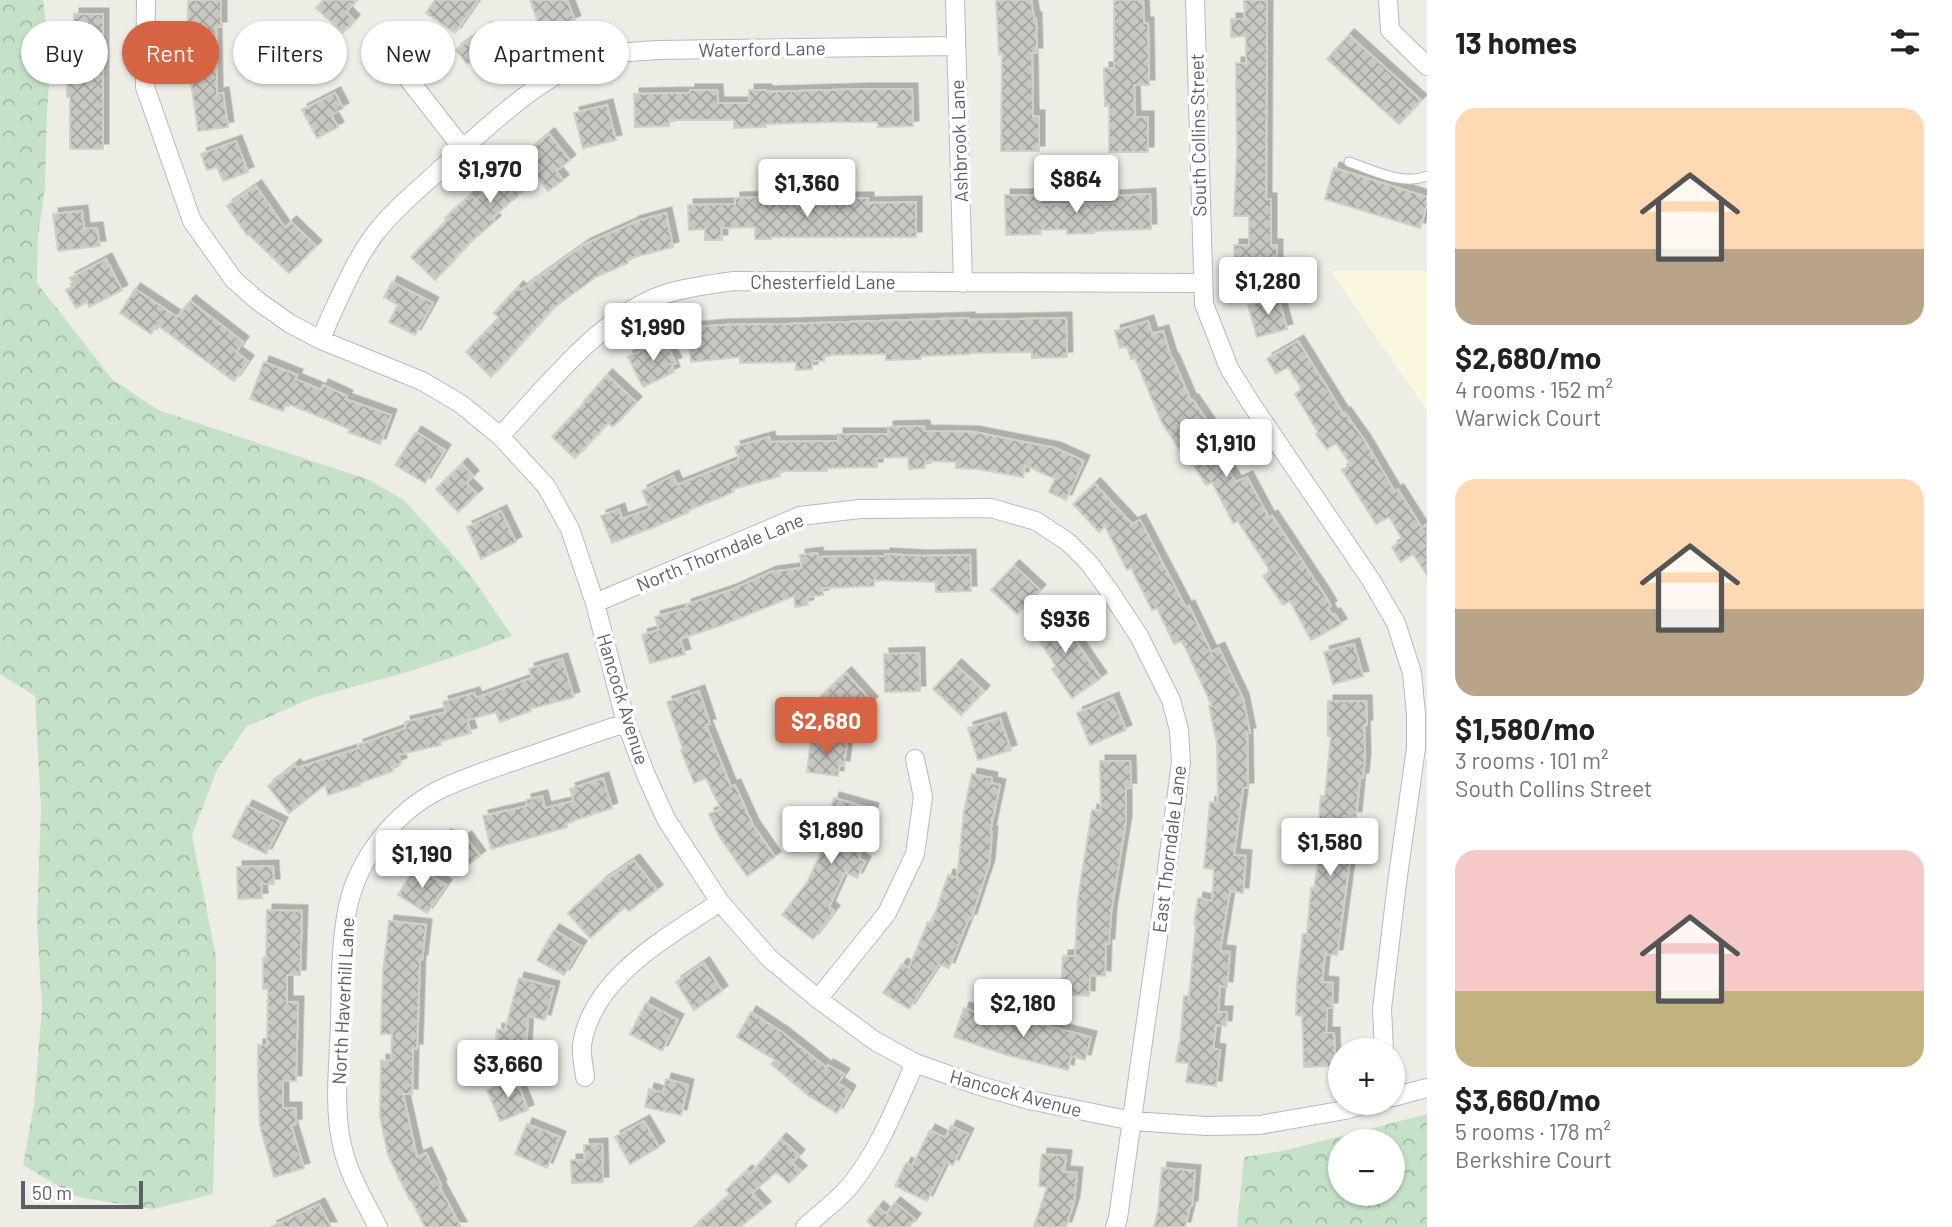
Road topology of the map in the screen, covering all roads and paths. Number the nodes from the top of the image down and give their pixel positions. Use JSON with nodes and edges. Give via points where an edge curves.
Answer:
{"nodes":[{"id":1,"x":146,"y":0,"type":"edge"},
{"id":2,"x":955,"y":0,"type":"edge"},
{"id":3,"x":1195,"y":0,"type":"edge"},
{"id":4,"x":1388,"y":0,"type":"edge"},
{"id":5,"x":956,"y":46,"type":"junction"},
{"id":6,"x":1427,"y":66,"type":"edge"},
{"id":7,"x":411,"y":84,"type":"edge"},
{"id":8,"x":463,"y":149,"type":"junction"},
{"id":9,"x":1349,"y":162,"type":"dead end"},
{"id":10,"x":1427,"y":176,"type":"edge"},
{"id":11,"x":962,"y":282,"type":"junction"},
{"id":12,"x":1202,"y":283,"type":"junction"},
{"id":13,"x":321,"y":340,"type":"junction"},
{"id":14,"x":500,"y":436,"type":"junction"},
{"id":15,"x":1110,"y":592,"type":"joint"},
{"id":16,"x":594,"y":603,"type":"junction"},
{"id":17,"x":626,"y":723,"type":"junction"},
{"id":18,"x":915,"y":759,"type":"dead end"},
{"id":19,"x":720,"y":902,"type":"junction"},
{"id":20,"x":818,"y":999,"type":"junction"},
{"id":21,"x":1383,"y":1038,"type":"edge"},
{"id":22,"x":915,"y":1063,"type":"junction"},
{"id":23,"x":585,"y":1077,"type":"dead end"},
{"id":24,"x":1427,"y":1088,"type":"edge"},
{"id":25,"x":1405,"y":1091,"type":"edge"},
{"id":26,"x":1328,"y":1113,"type":"edge"},
{"id":27,"x":1133,"y":1121,"type":"junction"},
{"id":28,"x":378,"y":1227,"type":"edge"},
{"id":29,"x":805,"y":1227,"type":"edge"},
{"id":30,"x":1115,"y":1227,"type":"edge"}],
"edges":[{"from":1,"to":13,"type":"street","name":"Hancock Avenue","via":[[145,87],[192,220],[234,280],[289,323]]},
{"from":2,"to":5,"type":"street","name":"Ashbrook Lane"},
{"from":3,"to":12,"type":"street","name":"South Collins Street"},
{"from":4,"to":6,"type":"street","via":[[1390,30]]},
{"from":5,"to":8,"type":"street","name":"Waterford Lane","via":[[616,53],[593,58],[544,82]]},
{"from":5,"to":11,"type":"street","name":"Ashbrook Lane"},
{"from":7,"to":8,"type":"street"},
{"from":8,"to":13,"type":"street","name":"Waterford Lane","via":[[374,235]]},
{"from":9,"to":10,"type":"lane","via":[[1405,180]]},
{"from":11,"to":12,"type":"street","name":"Chesterfield Lane"},
{"from":11,"to":14,"type":"street","name":"Chesterfield Lane","via":[[734,281],[664,294],[595,335]]},
{"from":12,"to":21,"type":"street","name":"South Collins Street","via":[[1204,304],[1229,368],[1371,580],[1396,622],[1412,673],[1416,748],[1382,1009]]},
{"from":13,"to":14,"type":"street","name":"Hancock Avenue","via":[[422,381],[461,404]]},
{"from":14,"to":16,"type":"street","name":"Hancock Avenue","via":[[546,486],[570,528]]},
{"from":15,"to":16,"type":"street","name":"North Thorndale Lane","via":[[1068,542],[1036,521],[991,508],[860,509],[800,516]]},
{"from":15,"to":27,"type":"street","name":"East Thorndale Lane","via":[[1171,699],[1181,762]]},
{"from":16,"to":17,"type":"street","name":"Hancock Avenue"},
{"from":17,"to":19,"type":"street","name":"Hancock Avenue","via":[[666,819]]},
{"from":17,"to":28,"type":"street","name":"North Haverhill Lane","via":[[441,789],[404,814],[368,858],[346,921],[338,1126],[348,1167]]},
{"from":18,"to":20,"type":"street","via":[[923,797],[915,854],[887,913]]},
{"from":19,"to":20,"type":"street","name":"Hancock Avenue","via":[[769,958]]},
{"from":19,"to":23,"type":"street","via":[[621,973],[591,1014],[582,1047]]},
{"from":20,"to":22,"type":"street","name":"Hancock Avenue","via":[[875,1041]]},
{"from":22,"to":27,"type":"street","name":"Hancock Avenue","via":[[1029,1100]]},
{"from":22,"to":29,"type":"street","via":[[868,1161]]},
{"from":24,"to":25,"type":"street"},
{"from":26,"to":27,"type":"street","name":"Hancock Avenue","via":[[1259,1125]]},
{"from":27,"to":30,"type":"street","name":"East Thorndale Lane"}]}
